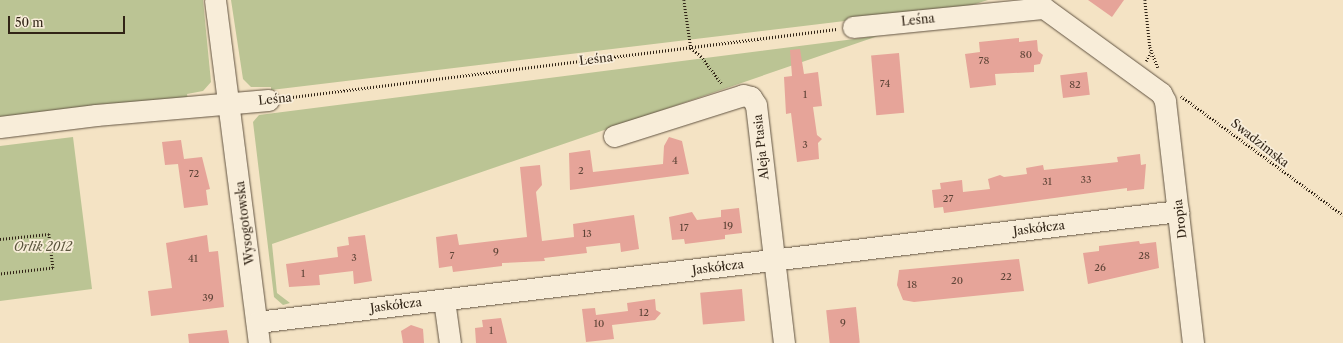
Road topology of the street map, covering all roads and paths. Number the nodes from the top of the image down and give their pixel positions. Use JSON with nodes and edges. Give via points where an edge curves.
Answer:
{"nodes":[{"id":1,"x":215,"y":0,"type":"edge"},
{"id":2,"x":684,"y":0,"type":"edge"},
{"id":3,"x":1145,"y":0,"type":"edge"},
{"id":4,"x":853,"y":27,"type":"joint"},
{"id":5,"x":691,"y":48,"type":"junction"},
{"id":6,"x":1164,"y":96,"type":"junction"},
{"id":7,"x":732,"y":98,"type":"junction"},
{"id":8,"x":268,"y":100,"type":"joint"},
{"id":9,"x":230,"y":103,"type":"junction"},
{"id":10,"x":0,"y":127,"type":"edge"},
{"id":11,"x":614,"y":136,"type":"dead end"},
{"id":12,"x":1178,"y":211,"type":"junction"},
{"id":13,"x":1343,"y":215,"type":"edge"},
{"id":14,"x":0,"y":239,"type":"edge"},
{"id":15,"x":774,"y":260,"type":"junction"},
{"id":16,"x":0,"y":274,"type":"edge"},
{"id":17,"x":444,"y":300,"type":"junction"},
{"id":18,"x":257,"y":322,"type":"junction"},
{"id":19,"x":259,"y":343,"type":"edge"},
{"id":20,"x":450,"y":343,"type":"edge"},
{"id":21,"x":784,"y":343,"type":"edge"},
{"id":22,"x":1193,"y":343,"type":"edge"}],
"edges":[{"from":1,"to":9,"type":"street","name":"Wysogotowska"},
{"from":2,"to":5,"type":"path"},
{"from":3,"to":6,"type":"path","via":[[1150,47]]},
{"from":4,"to":5,"type":"path","name":"Leśna"},
{"from":4,"to":6,"type":"street","name":"Leśna","via":[[1044,8]]},
{"from":5,"to":7,"type":"path","via":[[701,56]]},
{"from":5,"to":8,"type":"path","name":"Leśna"},
{"from":6,"to":12,"type":"street","name":"Dropia"},
{"from":6,"to":13,"type":"path","name":"Swadzimska","via":[[1187,97]]},
{"from":7,"to":11,"type":"street","name":"Aleja Ptasia"},
{"from":7,"to":15,"type":"street","name":"Aleja Ptasia","via":[[747,95],[756,105]]},
{"from":8,"to":9,"type":"street","name":"Leśna"},
{"from":9,"to":10,"type":"street","name":"Leśna"},
{"from":9,"to":18,"type":"street","name":"Wysogotowska"},
{"from":12,"to":15,"type":"street","name":"Jaskółcza"},
{"from":12,"to":22,"type":"street","name":"Dropia"},
{"from":14,"to":16,"type":"path","via":[[49,234],[53,268]]},
{"from":15,"to":17,"type":"street","name":"Jaskółcza"},
{"from":15,"to":21,"type":"street","name":"Aleja Ptasia"},
{"from":17,"to":18,"type":"street","name":"Jaskółcza"},
{"from":17,"to":20,"type":"street"},
{"from":18,"to":19,"type":"street","name":"Wysogotowska"}]}
